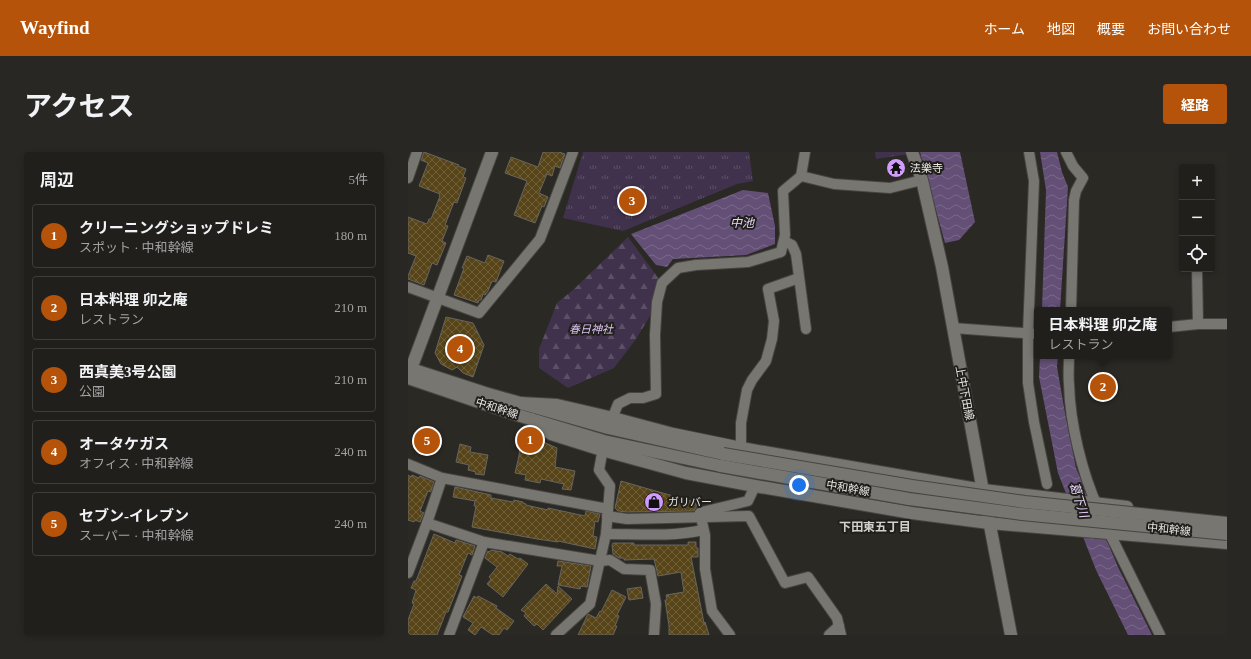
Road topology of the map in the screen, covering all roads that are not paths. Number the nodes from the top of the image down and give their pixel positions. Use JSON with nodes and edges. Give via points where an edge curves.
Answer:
{"nodes":[{"id":1,"x":417,"y":152,"type":"edge"},
{"id":2,"x":492,"y":152,"type":"edge"},
{"id":3,"x":573,"y":152,"type":"edge"},
{"id":4,"x":805,"y":152,"type":"edge"},
{"id":5,"x":912,"y":152,"type":"edge"},
{"id":6,"x":1029,"y":152,"type":"edge"},
{"id":7,"x":1066,"y":152,"type":"edge"},
{"id":8,"x":801,"y":176,"type":"junction"},
{"id":9,"x":408,"y":178,"type":"edge"},
{"id":10,"x":922,"y":180,"type":"junction"},
{"id":11,"x":784,"y":241,"type":"junction"},
{"id":12,"x":1198,"y":272,"type":"edge"},
{"id":13,"x":799,"y":278,"type":"junction"},
{"id":14,"x":408,"y":287,"type":"edge"},
{"id":15,"x":437,"y":297,"type":"junction"},
{"id":16,"x":1071,"y":307,"type":"edge"},
{"id":17,"x":1198,"y":324,"type":"junction"},
{"id":18,"x":1227,"y":324,"type":"edge"},
{"id":19,"x":1172,"y":327,"type":"edge"},
{"id":20,"x":953,"y":328,"type":"junction"},
{"id":21,"x":806,"y":329,"type":"dead end"},
{"id":22,"x":1032,"y":334,"type":"edge"},
{"id":23,"x":1070,"y":359,"type":"edge"},
{"id":24,"x":409,"y":373,"type":"edge"},
{"id":25,"x":611,"y":423,"type":"junction"},
{"id":26,"x":603,"y":445,"type":"junction"},
{"id":27,"x":741,"y":448,"type":"junction"},
{"id":28,"x":408,"y":464,"type":"edge"},
{"id":29,"x":442,"y":478,"type":"junction"},
{"id":30,"x":1047,"y":484,"type":"dead end"},
{"id":31,"x":754,"y":486,"type":"junction"},
{"id":32,"x":983,"y":490,"type":"junction"},
{"id":33,"x":1095,"y":503,"type":"junction"},
{"id":34,"x":608,"y":512,"type":"junction"},
{"id":35,"x":700,"y":518,"type":"junction"},
{"id":36,"x":1227,"y":521,"type":"edge"},
{"id":37,"x":427,"y":523,"type":"junction"},
{"id":38,"x":989,"y":523,"type":"junction"},
{"id":39,"x":703,"y":530,"type":"junction"},
{"id":40,"x":1109,"y":533,"type":"junction"},
{"id":41,"x":606,"y":534,"type":"junction"},
{"id":42,"x":1227,"y":534,"type":"edge"},
{"id":43,"x":484,"y":542,"type":"junction"},
{"id":44,"x":1227,"y":543,"type":"edge"},
{"id":45,"x":600,"y":561,"type":"junction"},
{"id":46,"x":408,"y":573,"type":"edge"},
{"id":47,"x":840,"y":631,"type":"edge"},
{"id":48,"x":449,"y":635,"type":"edge"},
{"id":49,"x":556,"y":635,"type":"edge"},
{"id":50,"x":654,"y":635,"type":"edge"},
{"id":51,"x":730,"y":635,"type":"edge"},
{"id":52,"x":829,"y":635,"type":"edge"},
{"id":53,"x":1011,"y":635,"type":"edge"},
{"id":54,"x":1160,"y":635,"type":"edge"}],
"edges":[{"from":1,"to":9,"type":"street"},
{"from":2,"to":15,"type":"main road"},
{"from":3,"to":15,"type":"street","via":[[540,239],[480,313]]},
{"from":4,"to":8,"type":"street"},
{"from":5,"to":10,"type":"main road","name":"上中下田線"},
{"from":6,"to":22,"type":"street","via":[[1034,181]]},
{"from":7,"to":16,"type":"street","via":[[1083,178],[1074,200]]},
{"from":8,"to":10,"type":"street","via":[[834,184],[890,188]]},
{"from":8,"to":11,"type":"street","via":[[783,190]]},
{"from":10,"to":20,"type":"main road","name":"上中下田線"},
{"from":11,"to":13,"type":"street","via":[[792,245],[796,254]]},
{"from":11,"to":25,"type":"street","via":[[781,252],[748,262],[678,268],[662,283],[657,302],[656,394],[630,398],[618,404]]},
{"from":12,"to":17,"type":"street"},
{"from":13,"to":21,"type":"street"},
{"from":13,"to":27,"type":"street","via":[[768,289],[774,321],[772,339],[766,361],[747,390],[741,423]]},
{"from":14,"to":15,"type":"street"},
{"from":15,"to":24,"type":"main road"},
{"from":17,"to":18,"type":"street"},
{"from":17,"to":19,"type":"street"},
{"from":20,"to":22,"type":"street"},
{"from":20,"to":32,"type":"main road","name":"上中下田線"},
{"from":22,"to":30,"type":"street","via":[[1028,383]]},
{"from":23,"to":33,"type":"street","via":[[1072,423]]},
{"from":24,"to":25,"type":"main road","name":"中和幹線","via":[[520,403],[557,405]]},
{"from":24,"to":26,"type":"main road","name":"中和幹線","via":[[531,419],[551,434]]},
{"from":25,"to":26,"type":"street"},
{"from":25,"to":27,"type":"main road"},
{"from":25,"to":36,"type":"main road","name":"中和幹線","bridge":true,"via":[[723,454],[912,486],[1017,501]]},
{"from":26,"to":31,"type":"main road","via":[[686,473]]},
{"from":26,"to":34,"type":"street","via":[[599,470],[610,486]]},
{"from":26,"to":42,"type":"main road","name":"中和幹線","bridge":true,"via":[[909,499],[1022,514]]},
{"from":27,"to":32,"type":"main road"},
{"from":28,"to":29,"type":"street"},
{"from":29,"to":34,"type":"street"},
{"from":29,"to":37,"type":"street"},
{"from":31,"to":35,"type":"street","via":[[748,501],[706,511],[700,514]]},
{"from":31,"to":38,"type":"main road","via":[[912,513]]},
{"from":32,"to":33,"type":"main road"},
{"from":32,"to":38,"type":"main road","name":"上中下田線"},
{"from":33,"to":36,"type":"main road"},
{"from":33,"to":40,"type":"street"},
{"from":34,"to":35,"type":"street","via":[[628,519]]},
{"from":34,"to":41,"type":"street"},
{"from":35,"to":39,"type":"street"},
{"from":35,"to":47,"type":"street","via":[[748,516],[785,583],[808,577],[836,618]]},
{"from":37,"to":43,"type":"street"},
{"from":37,"to":46,"type":"street"},
{"from":38,"to":40,"type":"main road"},
{"from":38,"to":53,"type":"main road","name":"上中下田線"},
{"from":39,"to":41,"type":"street","via":[[664,534]]},
{"from":39,"to":51,"type":"street","via":[[705,568],[712,611]]},
{"from":40,"to":44,"type":"main road"},
{"from":40,"to":54,"type":"street"},
{"from":41,"to":45,"type":"street"},
{"from":43,"to":45,"type":"street"},
{"from":43,"to":48,"type":"street"},
{"from":45,"to":49,"type":"street","via":[[590,604]]},
{"from":45,"to":50,"type":"street","via":[[610,560],[624,568],[650,570],[656,604]]},
{"from":47,"to":52,"type":"street"}]}
